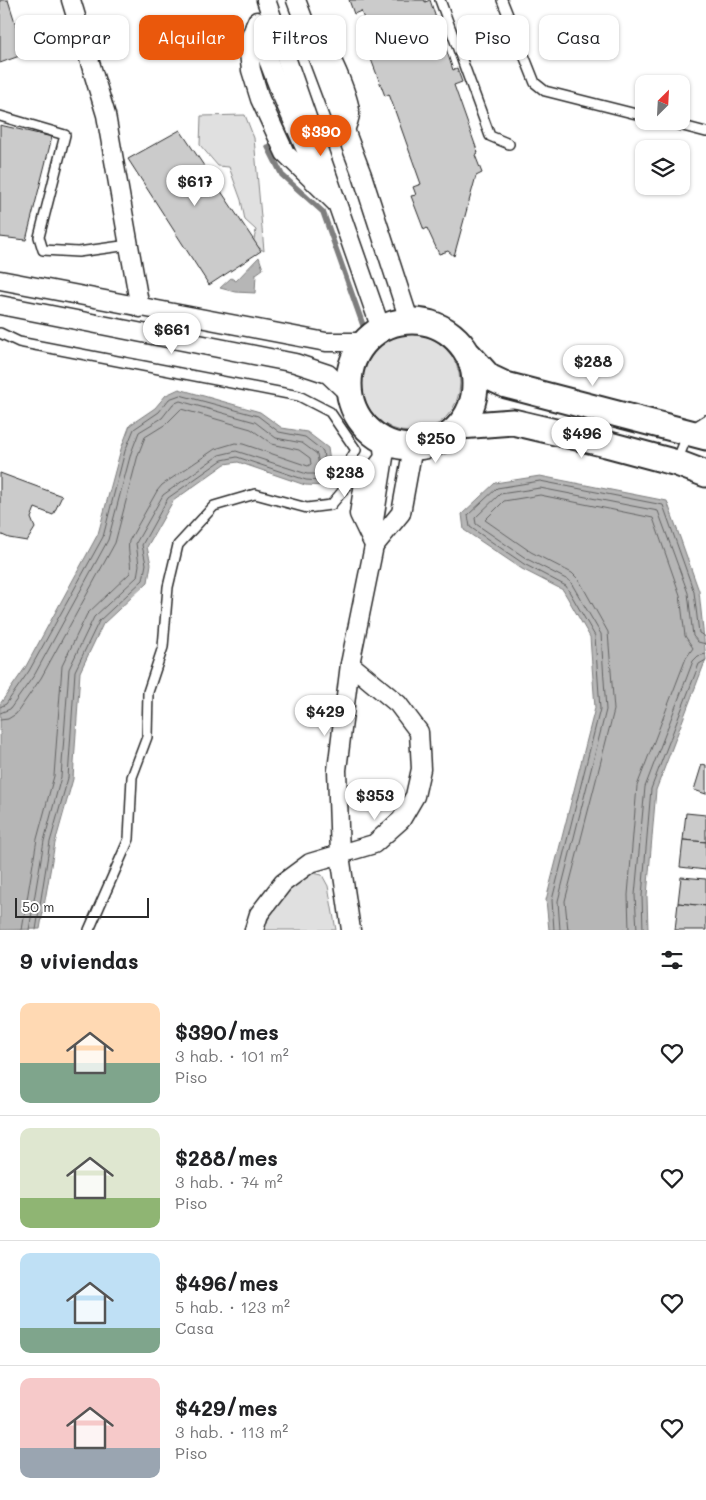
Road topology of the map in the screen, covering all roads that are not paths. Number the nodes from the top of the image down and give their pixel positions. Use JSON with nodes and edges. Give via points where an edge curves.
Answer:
{"nodes":[{"id":1,"x":71,"y":0,"type":"edge"},
{"id":2,"x":265,"y":0,"type":"edge"},
{"id":3,"x":296,"y":0,"type":"edge"},
{"id":4,"x":440,"y":0,"type":"edge"},
{"id":5,"x":502,"y":0,"type":"edge"},
{"id":6,"x":259,"y":15,"type":"edge"},
{"id":7,"x":254,"y":29,"type":"edge"},
{"id":8,"x":268,"y":60,"type":"edge"},
{"id":9,"x":635,"y":114,"type":"edge"},
{"id":10,"x":0,"y":116,"type":"edge"},
{"id":11,"x":690,"y":128,"type":"edge"},
{"id":12,"x":345,"y":130,"type":"junction"},
{"id":13,"x":706,"y":132,"type":"edge"},
{"id":14,"x":310,"y":144,"type":"junction"},
{"id":15,"x":509,"y":144,"type":"dead end"},
{"id":16,"x":286,"y":153,"type":"junction"},
{"id":17,"x":324,"y":191,"type":"junction"},
{"id":18,"x":338,"y":206,"type":"junction"},
{"id":19,"x":129,"y":245,"type":"junction"},
{"id":20,"x":0,"y":280,"type":"edge"},
{"id":21,"x":0,"y":305,"type":"edge"},
{"id":22,"x":140,"y":308,"type":"junction"},
{"id":23,"x":409,"y":320,"type":"junction"},
{"id":24,"x":0,"y":333,"type":"edge"},
{"id":25,"x":372,"y":335,"type":"junction"},
{"id":26,"x":468,"y":354,"type":"junction"},
{"id":27,"x":350,"y":395,"type":"junction"},
{"id":28,"x":460,"y":426,"type":"junction"},
{"id":29,"x":700,"y":429,"type":"edge"},
{"id":30,"x":413,"y":447,"type":"junction"},
{"id":31,"x":383,"y":448,"type":"junction"},
{"id":32,"x":676,"y":463,"type":"junction"},
{"id":33,"x":706,"y":474,"type":"edge"},
{"id":34,"x":374,"y":546,"type":"junction"},
{"id":35,"x":350,"y":664,"type":"junction"},
{"id":36,"x":340,"y":855,"type":"junction"},
{"id":37,"x":89,"y":930,"type":"edge"},
{"id":38,"x":254,"y":930,"type":"edge"},
{"id":39,"x":351,"y":930,"type":"edge"}],
"edges":[{"from":1,"to":19,"type":"street","via":[[106,115]]},
{"from":2,"to":6,"type":"street"},
{"from":2,"to":14,"type":"street"},
{"from":3,"to":12,"type":"street"},
{"from":4,"to":15,"type":"lane","via":[[490,136]]},
{"from":5,"to":9,"type":"lane","via":[[538,87]]},
{"from":7,"to":16,"type":"street","via":[[248,44],[251,70],[260,99]]},
{"from":8,"to":14,"type":"street","via":[[280,91]]},
{"from":10,"to":19,"type":"lane","via":[[65,135],[39,236],[43,250],[78,252]]},
{"from":11,"to":13,"type":"lane"},
{"from":12,"to":14,"type":"street"},
{"from":12,"to":23,"type":"street"},
{"from":14,"to":16,"type":"street"},
{"from":14,"to":17,"type":"street"},
{"from":14,"to":18,"type":"street"},
{"from":16,"to":17,"type":"street"},
{"from":17,"to":18,"type":"street"},
{"from":18,"to":25,"type":"street"},
{"from":19,"to":22,"type":"street"},
{"from":20,"to":22,"type":"street"},
{"from":21,"to":27,"type":"street","via":[[295,362],[328,374]]},
{"from":22,"to":25,"type":"street","via":[[326,342]]},
{"from":23,"to":25,"type":"street","via":[[394,323]]},
{"from":23,"to":26,"type":"street","via":[[429,323],[448,331]]},
{"from":24,"to":37,"type":"lane","via":[[19,342],[298,396],[330,412],[356,450],[349,462],[347,486],[331,505],[307,508],[255,494],[214,506],[178,546],[168,587],[163,647],[148,692],[147,737],[132,777],[129,838]]},
{"from":25,"to":27,"type":"street","via":[[354,358],[349,376]]},
{"from":26,"to":28,"type":"street","via":[[475,372],[475,391],[470,410]]},
{"from":26,"to":29,"type":"street","via":[[489,378],[506,385]]},
{"from":27,"to":31,"type":"street","via":[[356,412]]},
{"from":28,"to":30,"type":"street","via":[[438,441]]},
{"from":28,"to":32,"type":"street","via":[[513,422]]},
{"from":29,"to":32,"type":"lane"},
{"from":30,"to":31,"type":"street","via":[[397,445]]},
{"from":30,"to":34,"type":"street","via":[[401,514]]},
{"from":31,"to":34,"type":"street","via":[[364,483],[359,514]]},
{"from":32,"to":33,"type":"street"},
{"from":34,"to":35,"type":"street"},
{"from":35,"to":36,"type":"street","via":[[337,770]]},
{"from":35,"to":36,"type":"street","via":[[398,704],[419,732],[421,769],[415,796],[401,820],[374,844]]},
{"from":36,"to":38,"type":"street","via":[[310,862],[283,883],[259,914]]},
{"from":36,"to":39,"type":"street"}]}
